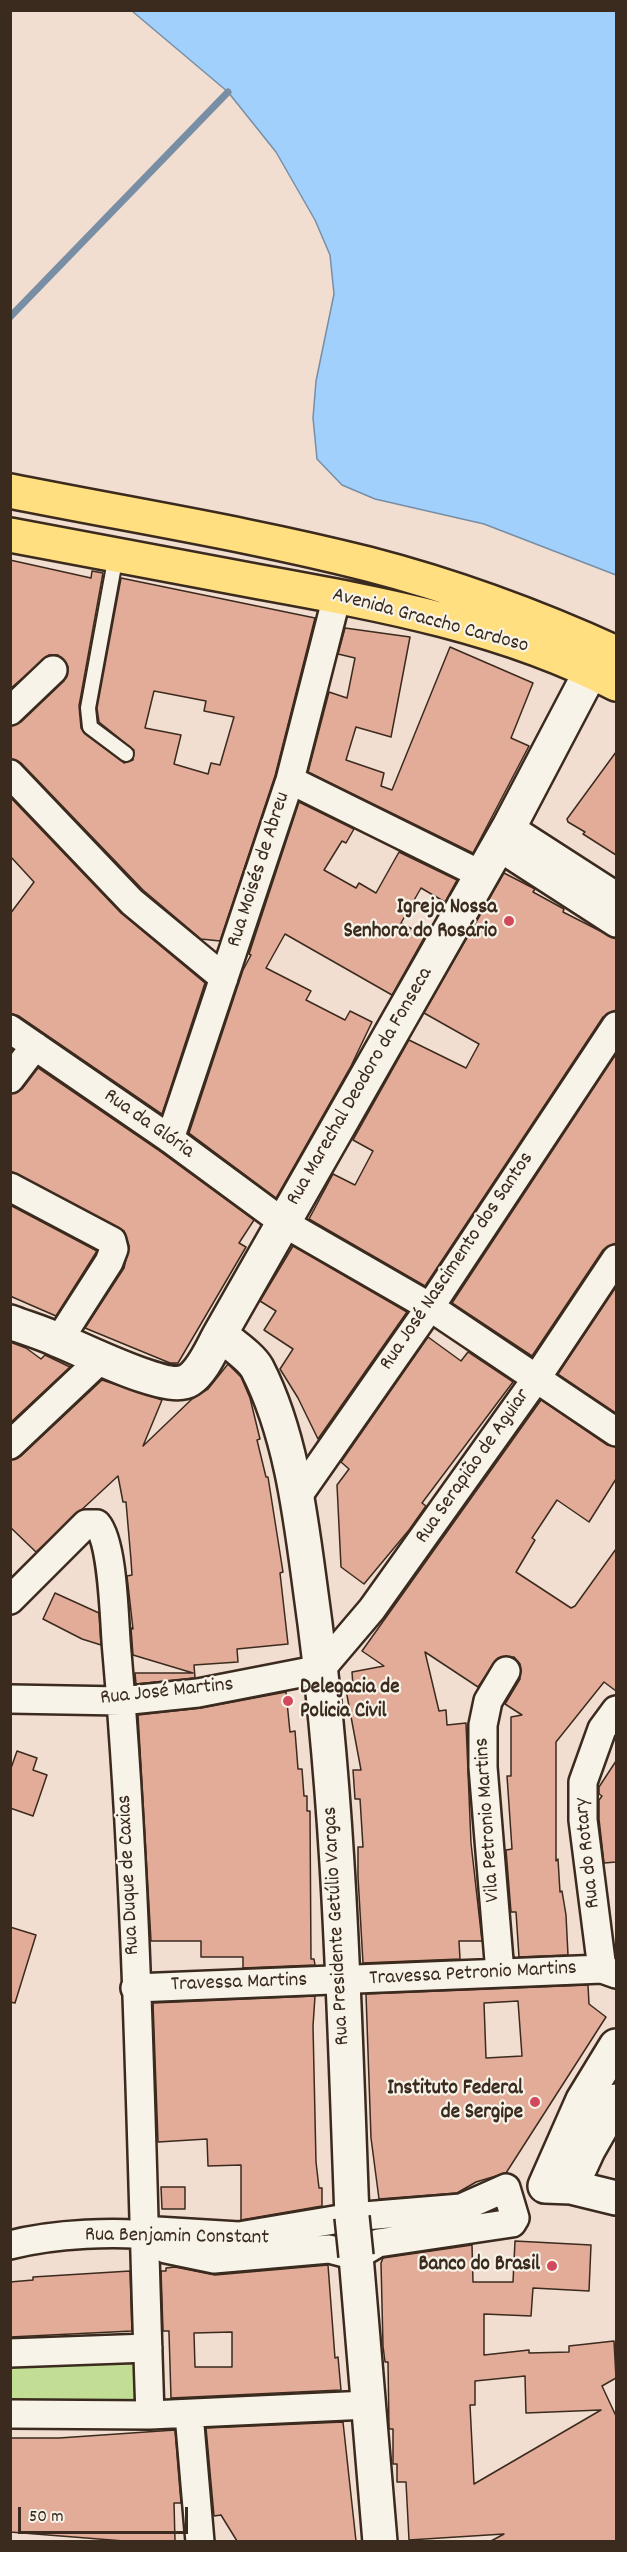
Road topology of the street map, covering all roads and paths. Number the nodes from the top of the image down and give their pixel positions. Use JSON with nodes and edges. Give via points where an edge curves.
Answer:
{"nodes":[{"id":1,"x":10,"y":491,"type":"edge"},
{"id":2,"x":10,"y":535,"type":"edge"},
{"id":3,"x":245,"y":537,"type":"junction"},
{"id":4,"x":116,"y":555,"type":"junction"},
{"id":5,"x":237,"y":578,"type":"junction"},
{"id":6,"x":337,"y":596,"type":"junction"},
{"id":7,"x":53,"y":670,"type":"dead end"},
{"id":8,"x":608,"y":670,"type":"edge"},
{"id":9,"x":10,"y":711,"type":"edge"},
{"id":10,"x":126,"y":754,"type":"dead end"},
{"id":11,"x":10,"y":774,"type":"edge"},
{"id":12,"x":290,"y":780,"type":"junction"},
{"id":13,"x":503,"y":837,"type":"junction"},
{"id":14,"x":482,"y":875,"type":"junction"},
{"id":15,"x":616,"y":896,"type":"edge"},
{"id":16,"x":616,"y":923,"type":"edge"},
{"id":17,"x":224,"y":978,"type":"junction"},
{"id":18,"x":616,"y":1026,"type":"edge"},
{"id":19,"x":10,"y":1029,"type":"edge"},
{"id":20,"x":35,"y":1046,"type":"junction"},
{"id":21,"x":10,"y":1079,"type":"edge"},
{"id":22,"x":170,"y":1139,"type":"junction"},
{"id":23,"x":10,"y":1187,"type":"edge"},
{"id":24,"x":284,"y":1223,"type":"junction"},
{"id":25,"x":616,"y":1258,"type":"edge"},
{"id":26,"x":430,"y":1307,"type":"junction"},
{"id":27,"x":10,"y":1322,"type":"edge"},
{"id":28,"x":220,"y":1334,"type":"junction"},
{"id":29,"x":59,"y":1340,"type":"junction"},
{"id":30,"x":100,"y":1360,"type":"junction"},
{"id":31,"x":536,"y":1379,"type":"junction"},
{"id":32,"x":616,"y":1432,"type":"edge"},
{"id":33,"x":10,"y":1445,"type":"edge"},
{"id":34,"x":298,"y":1496,"type":"junction"},
{"id":35,"x":10,"y":1600,"type":"edge"},
{"id":36,"x":321,"y":1669,"type":"junction"},
{"id":37,"x":506,"y":1671,"type":"dead end"},
{"id":38,"x":10,"y":1699,"type":"edge"},
{"id":39,"x":121,"y":1701,"type":"junction"},
{"id":40,"x":616,"y":1710,"type":"edge"},
{"id":41,"x":609,"y":1972,"type":"edge"},
{"id":42,"x":500,"y":1973,"type":"junction"},
{"id":43,"x":343,"y":1981,"type":"junction"},
{"id":44,"x":135,"y":1988,"type":"junction"},
{"id":45,"x":616,"y":2046,"type":"edge"},
{"id":46,"x":602,"y":2105,"type":"edge"},
{"id":47,"x":558,"y":2187,"type":"junction"},
{"id":48,"x":616,"y":2198,"type":"edge"},
{"id":49,"x":509,"y":2199,"type":"junction"},
{"id":50,"x":145,"y":2234,"type":"junction"},
{"id":51,"x":351,"y":2235,"type":"junction"},
{"id":52,"x":10,"y":2245,"type":"edge"},
{"id":53,"x":148,"y":2348,"type":"junction"},
{"id":54,"x":10,"y":2353,"type":"edge"},
{"id":55,"x":368,"y":2404,"type":"junction"},
{"id":56,"x":10,"y":2414,"type":"edge"},
{"id":57,"x":189,"y":2414,"type":"junction"},
{"id":58,"x":150,"y":2415,"type":"junction"},
{"id":59,"x":200,"y":2541,"type":"edge"},
{"id":60,"x":380,"y":2541,"type":"edge"}],
"edges":[{"from":1,"to":3,"type":"main road","name":"Avenida Graccho Cardoso"},
{"from":2,"to":4,"type":"main road","name":"Avenida Graccho Cardoso"},
{"from":3,"to":5,"type":"main road"},
{"from":3,"to":8,"type":"main road","name":"Avenida Graccho Cardoso","via":[[369,564],[559,627]]},
{"from":4,"to":5,"type":"main road","name":"Avenida Graccho Cardoso"},
{"from":4,"to":10,"type":"lane","via":[[88,708],[90,727]]},
{"from":5,"to":6,"type":"main road","name":"Avenida Graccho Cardoso"},
{"from":6,"to":8,"type":"main road","name":"Avenida Graccho Cardoso","via":[[467,627]]},
{"from":6,"to":12,"type":"street","name":"Rua Moisés de Abreu"},
{"from":7,"to":9,"type":"street"},
{"from":8,"to":13,"type":"street","name":"Rua Marechal Deodoro da Fonseca"},
{"from":11,"to":17,"type":"street","via":[[132,902]]},
{"from":12,"to":14,"type":"street"},
{"from":12,"to":17,"type":"street","name":"Rua Moisés de Abreu"},
{"from":13,"to":14,"type":"street","name":"Rua Marechal Deodoro da Fonseca"},
{"from":13,"to":15,"type":"street"},
{"from":13,"to":16,"type":"street"},
{"from":14,"to":24,"type":"street","name":"Rua Marechal Deodoro da Fonseca"},
{"from":17,"to":22,"type":"street","name":"Rua Moisés de Abreu"},
{"from":18,"to":26,"type":"street","name":"Rua José Nascimento dos Santos"},
{"from":19,"to":20,"type":"street","name":"Rua da Glória"},
{"from":20,"to":21,"type":"street"},
{"from":20,"to":22,"type":"street","name":"Rua da Glória"},
{"from":22,"to":24,"type":"street","name":"Rua da Glória"},
{"from":23,"to":29,"type":"street","via":[[112,1241],[114,1249],[109,1262]]},
{"from":24,"to":26,"type":"street","name":"Rua da Glória"},
{"from":24,"to":28,"type":"street","name":"Rua Marechal Deodoro da Fonseca"},
{"from":25,"to":31,"type":"street","name":"Rua Serapião de Aguiar"},
{"from":26,"to":31,"type":"street","name":"Rua da Glória"},
{"from":26,"to":34,"type":"street","name":"Rua José Nascimento dos Santos"},
{"from":27,"to":29,"type":"street"},
{"from":28,"to":30,"type":"street","name":"Rua Marechal Deodoro da Fonseca","via":[[188,1381],[169,1383]]},
{"from":28,"to":34,"type":"street","name":"Rua Presidente Getúlio Vargas","via":[[255,1366],[273,1407]]},
{"from":29,"to":30,"type":"street"},
{"from":30,"to":33,"type":"street"},
{"from":31,"to":32,"type":"street","name":"Rua da Glória"},
{"from":31,"to":36,"type":"street","name":"Rua Serapião de Aguiar","via":[[372,1609]]},
{"from":34,"to":36,"type":"street","name":"Rua Presidente Getúlio Vargas"},
{"from":35,"to":39,"type":"street","name":"Rua Duque de Caxias","via":[[86,1524],[92,1522],[101,1528],[108,1556]]},
{"from":36,"to":39,"type":"street","name":"Rua José Martins","via":[[198,1693]]},
{"from":36,"to":43,"type":"street","name":"Rua Presidente Getúlio Vargas"},
{"from":37,"to":42,"type":"street","name":"Vila Petronio Martins","via":[[488,1701],[483,1725]]},
{"from":38,"to":39,"type":"street","name":"Rua José Martins"},
{"from":39,"to":44,"type":"street","name":"Rua Duque de Caxias"},
{"from":40,"to":41,"type":"street","name":"Rua do Rotary","via":[[602,1729],[583,1782],[583,1820]]},
{"from":41,"to":42,"type":"street","name":"Travessa Petronio Martins"},
{"from":42,"to":43,"type":"street","name":"Travessa Petronio Martins"},
{"from":43,"to":44,"type":"street","name":"Travessa Martins"},
{"from":43,"to":51,"type":"street","name":"Rua Presidente Getúlio Vargas"},
{"from":44,"to":50,"type":"street","name":"Rua Duque de Caxias"},
{"from":45,"to":46,"type":"street"},
{"from":46,"to":47,"type":"street"},
{"from":47,"to":48,"type":"street"},
{"from":47,"to":49,"type":"street"},
{"from":49,"to":51,"type":"street","via":[[506,2188],[461,2208]]},
{"from":49,"to":51,"type":"street","via":[[515,2218],[512,2223],[378,2243]]},
{"from":50,"to":51,"type":"street","name":"Rua Benjamin Constant","via":[[157,2231],[239,2236]]},
{"from":50,"to":51,"type":"street","via":[[166,2249],[214,2259],[328,2249]]},
{"from":50,"to":52,"type":"street","name":"Rua Benjamin Constant","via":[[61,2237]]},
{"from":50,"to":53,"type":"street","name":"Rua Duque de Caxias"},
{"from":51,"to":55,"type":"street","name":"Rua Presidente Getúlio Vargas"},
{"from":53,"to":54,"type":"street"},
{"from":53,"to":58,"type":"street","name":"Rua Duque de Caxias"},
{"from":55,"to":57,"type":"street"},
{"from":55,"to":60,"type":"street","name":"Rua Presidente Getúlio Vargas"},
{"from":56,"to":58,"type":"street"},
{"from":57,"to":58,"type":"street"},
{"from":57,"to":59,"type":"street"}]}
